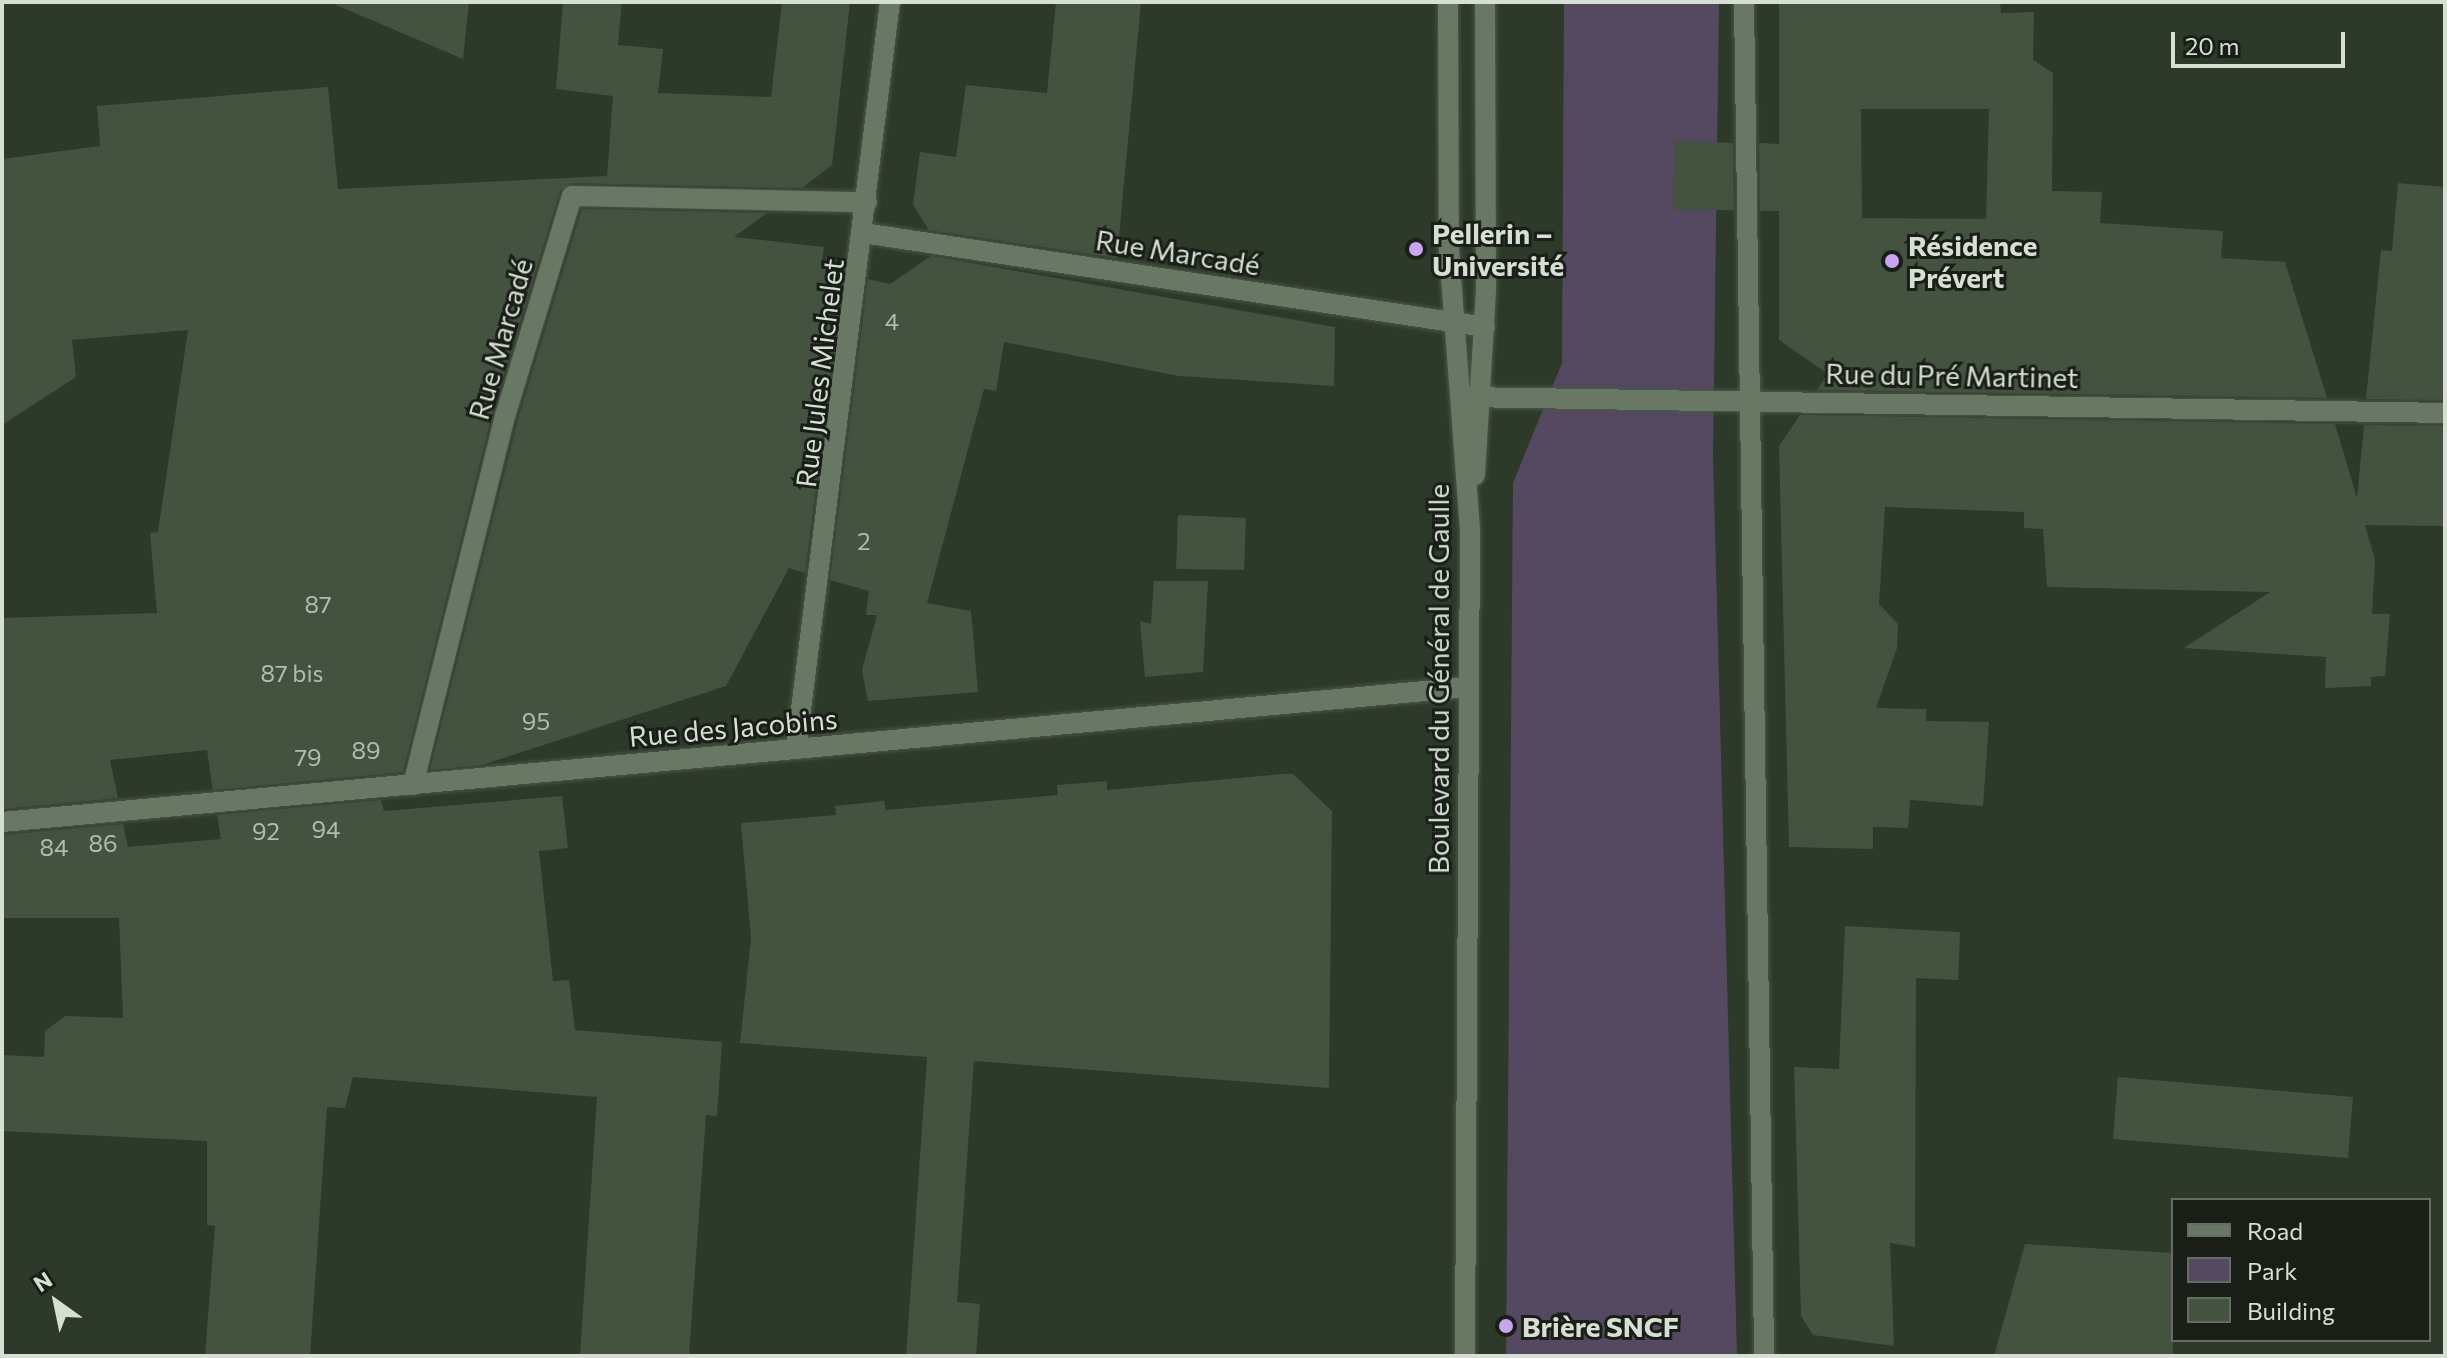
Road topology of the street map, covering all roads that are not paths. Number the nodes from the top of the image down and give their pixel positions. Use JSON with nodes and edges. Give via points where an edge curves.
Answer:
{"nodes":[{"id":1,"x":890,"y":2,"type":"edge"},
{"id":2,"x":1448,"y":2,"type":"edge"},
{"id":3,"x":1485,"y":2,"type":"edge"},
{"id":4,"x":1744,"y":2,"type":"edge"},
{"id":5,"x":867,"y":202,"type":"junction"},
{"id":6,"x":863,"y":233,"type":"junction"},
{"id":7,"x":1453,"y":322,"type":"junction"},
{"id":8,"x":1485,"y":327,"type":"junction"},
{"id":9,"x":1459,"y":397,"type":"junction"},
{"id":10,"x":1481,"y":397,"type":"junction"},
{"id":11,"x":1746,"y":399,"type":"junction"},
{"id":12,"x":2445,"y":413,"type":"edge"},
{"id":13,"x":1470,"y":531,"type":"junction"},
{"id":14,"x":1469,"y":687,"type":"junction"},
{"id":15,"x":796,"y":749,"type":"junction"},
{"id":16,"x":413,"y":785,"type":"junction"},
{"id":17,"x":2,"y":822,"type":"edge"},
{"id":18,"x":1465,"y":1356,"type":"edge"},
{"id":19,"x":1764,"y":1356,"type":"edge"}],
"edges":[{"from":1,"to":5,"type":"street","name":"Rue Jules Michelet"},
{"from":2,"to":7,"type":"street","name":"Boulevard du Général de Gaulle"},
{"from":3,"to":8,"type":"street"},
{"from":4,"to":11,"type":"street"},
{"from":5,"to":6,"type":"street","name":"Rue Jules Michelet"},
{"from":5,"to":16,"type":"street","name":"Rue Marcadé","via":[[572,196],[506,413]]},
{"from":6,"to":7,"type":"street","name":"Rue Marcadé"},
{"from":6,"to":15,"type":"street","name":"Rue Jules Michelet"},
{"from":7,"to":8,"type":"street","name":"Rue Marcadé"},
{"from":7,"to":9,"type":"street","name":"Boulevard du Général de Gaulle"},
{"from":8,"to":10,"type":"street"},
{"from":9,"to":10,"type":"street","name":"Rue du Pré Martinet"},
{"from":9,"to":13,"type":"street","name":"Boulevard du Général de Gaulle"},
{"from":10,"to":11,"type":"street","name":"Rue du Pré Martinet"},
{"from":10,"to":13,"type":"street"},
{"from":11,"to":12,"type":"street","name":"Rue du Pré Martinet"},
{"from":11,"to":19,"type":"street"},
{"from":13,"to":14,"type":"street","name":"Boulevard du Général de Gaulle"},
{"from":14,"to":15,"type":"street","name":"Rue des Jacobins"},
{"from":14,"to":18,"type":"street","name":"Boulevard du Général de Gaulle"},
{"from":15,"to":16,"type":"street","name":"Rue des Jacobins"},
{"from":16,"to":17,"type":"street","name":"Rue des Jacobins"}]}
